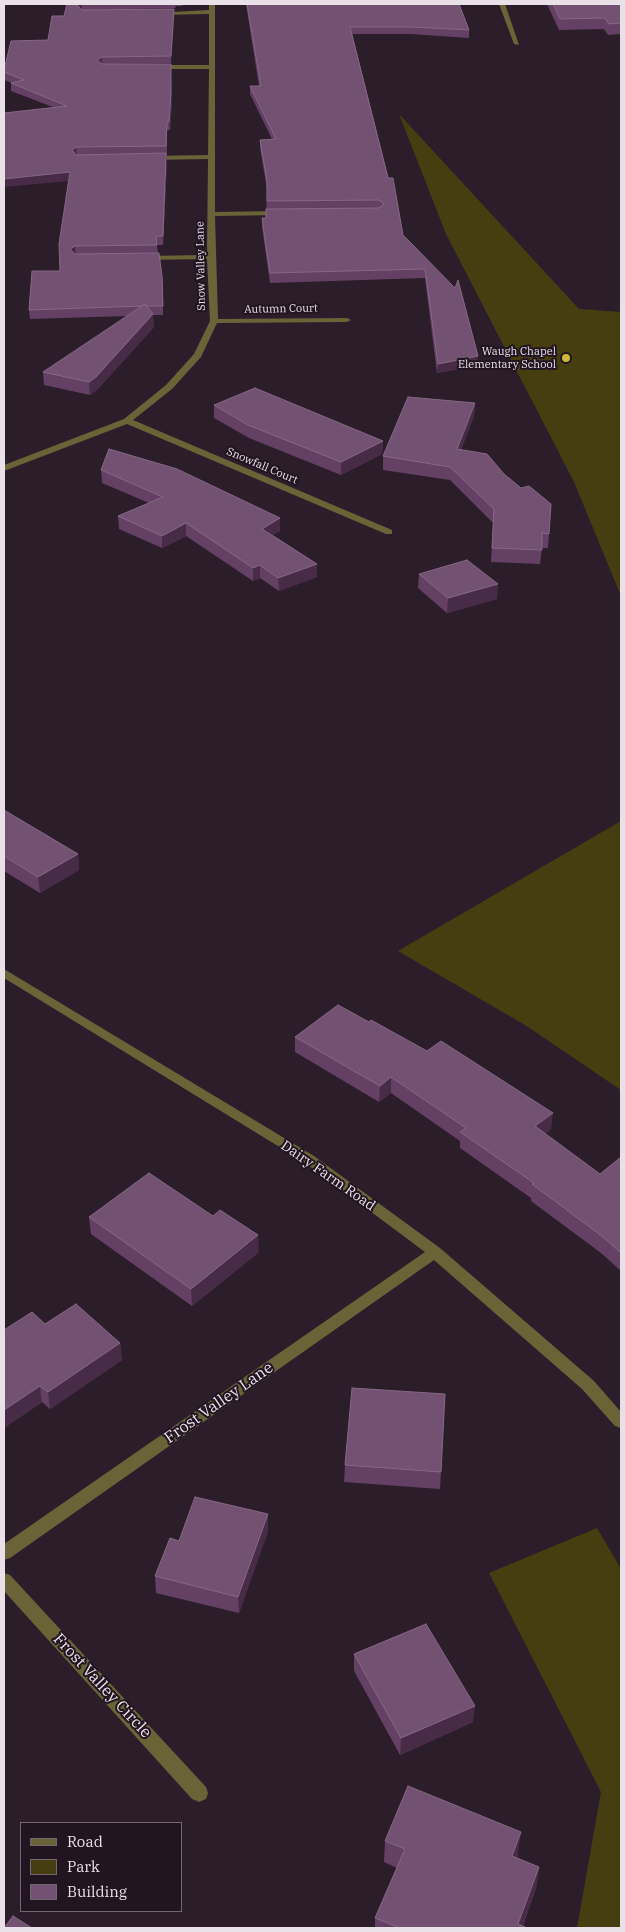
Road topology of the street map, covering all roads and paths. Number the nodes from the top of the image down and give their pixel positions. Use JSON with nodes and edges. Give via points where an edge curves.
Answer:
{"nodes":[{"id":1,"x":212,"y":4,"type":"edge"},
{"id":2,"x":502,"y":4,"type":"edge"},
{"id":3,"x":211,"y":12,"type":"junction"},
{"id":4,"x":151,"y":13,"type":"edge"},
{"id":5,"x":517,"y":44,"type":"dead end"},
{"id":6,"x":212,"y":67,"type":"junction"},
{"id":7,"x":148,"y":68,"type":"edge"},
{"id":8,"x":211,"y":157,"type":"junction"},
{"id":9,"x":144,"y":158,"type":"edge"},
{"id":10,"x":290,"y":213,"type":"edge"},
{"id":11,"x":212,"y":214,"type":"junction"},
{"id":12,"x":211,"y":257,"type":"junction"},
{"id":13,"x":134,"y":258,"type":"edge"},
{"id":14,"x":347,"y":320,"type":"dead end"},
{"id":15,"x":214,"y":321,"type":"junction"},
{"id":16,"x":127,"y":421,"type":"junction"},
{"id":17,"x":4,"y":468,"type":"edge"},
{"id":18,"x":389,"y":532,"type":"dead end"},
{"id":19,"x":4,"y":973,"type":"edge"},
{"id":20,"x":435,"y":1252,"type":"junction"},
{"id":21,"x":621,"y":1422,"type":"edge"},
{"id":22,"x":4,"y":1553,"type":"edge"},
{"id":23,"x":4,"y":1580,"type":"edge"},
{"id":24,"x":199,"y":1793,"type":"dead end"}],
"edges":[{"from":1,"to":3,"type":"street","name":"Snow Valley Lane"},
{"from":2,"to":5,"type":"street"},
{"from":3,"to":4,"type":"street"},
{"from":3,"to":6,"type":"street","name":"Snow Valley Lane"},
{"from":6,"to":7,"type":"street"},
{"from":6,"to":8,"type":"street","name":"Snow Valley Lane"},
{"from":8,"to":9,"type":"street"},
{"from":8,"to":11,"type":"street","name":"Snow Valley Lane"},
{"from":10,"to":11,"type":"street"},
{"from":11,"to":12,"type":"street","name":"Snow Valley Lane"},
{"from":12,"to":13,"type":"street"},
{"from":12,"to":15,"type":"street","name":"Snow Valley Lane"},
{"from":14,"to":15,"type":"street","name":"Autumn Court"},
{"from":15,"to":16,"type":"street","name":"Snow Valley Lane","via":[[198,354],[169,387]]},
{"from":16,"to":17,"type":"street","name":"Snow Valley Lane"},
{"from":16,"to":18,"type":"street","name":"Snowfall Court"},
{"from":19,"to":20,"type":"street","name":"Dairy Farm Road","via":[[309,1159]]},
{"from":20,"to":21,"type":"street","name":"Dairy Farm Road","via":[[588,1385]]},
{"from":20,"to":22,"type":"street","name":"Frost Valley Lane"},
{"from":23,"to":24,"type":"street","name":"Frost Valley Circle"}]}
